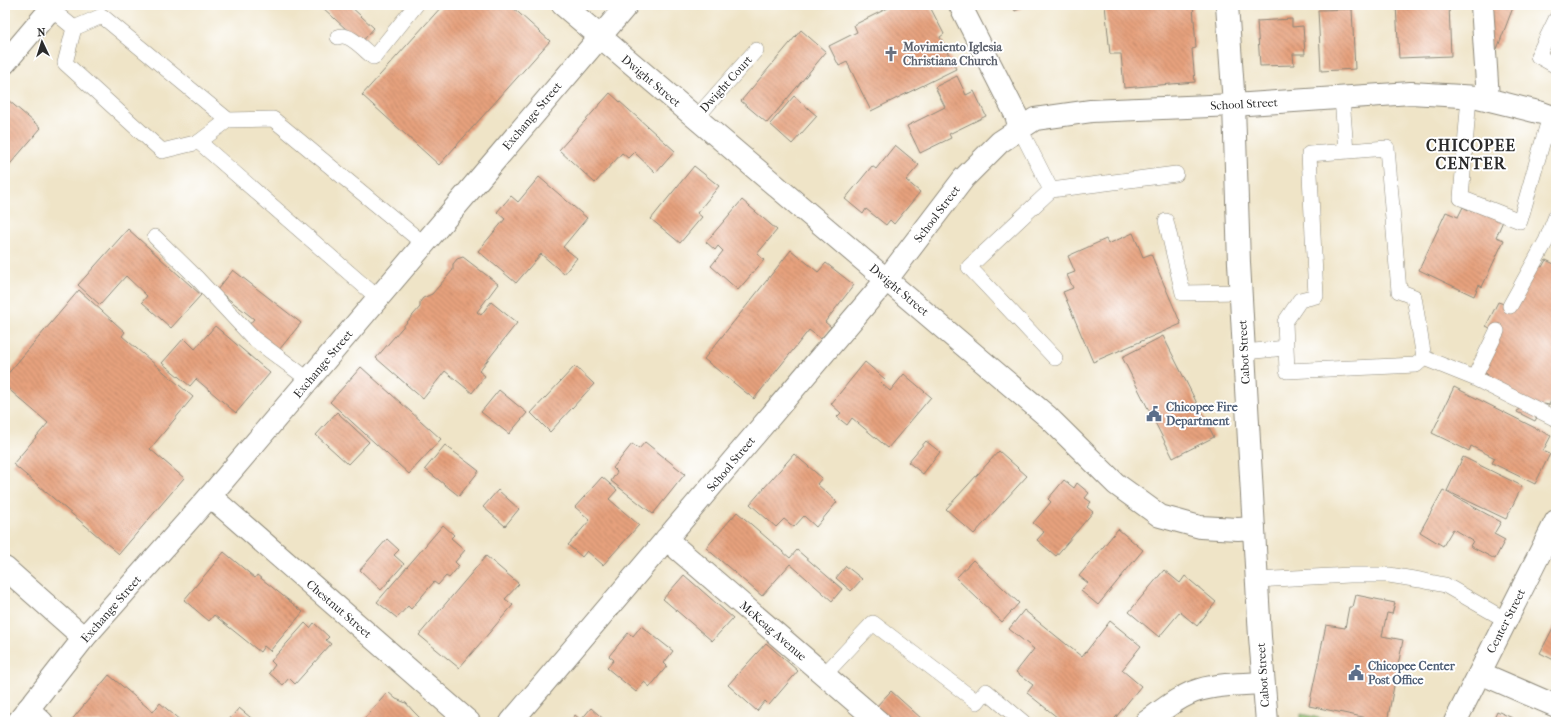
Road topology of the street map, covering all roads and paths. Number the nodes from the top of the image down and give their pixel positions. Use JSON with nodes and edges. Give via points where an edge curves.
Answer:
{"nodes":[{"id":1,"x":416,"y":5,"type":"edge"},
{"id":2,"x":563,"y":5,"type":"edge"},
{"id":3,"x":627,"y":5,"type":"edge"},
{"id":4,"x":960,"y":5,"type":"edge"},
{"id":5,"x":1227,"y":5,"type":"edge"},
{"id":6,"x":1482,"y":5,"type":"edge"},
{"id":7,"x":53,"y":7,"type":"edge"},
{"id":8,"x":1556,"y":19,"type":"edge"},
{"id":9,"x":74,"y":28,"type":"junction"},
{"id":10,"x":599,"y":37,"type":"junction"},
{"id":11,"x":338,"y":38,"type":"dead end"},
{"id":12,"x":756,"y":50,"type":"dead end"},
{"id":13,"x":5,"y":63,"type":"edge"},
{"id":14,"x":1556,"y":66,"type":"edge"},
{"id":15,"x":1342,"y":98,"type":"junction"},
{"id":16,"x":1478,"y":98,"type":"junction"},
{"id":17,"x":1234,"y":105,"type":"junction"},
{"id":18,"x":1553,"y":117,"type":"edge"},
{"id":19,"x":696,"y":118,"type":"junction"},
{"id":20,"x":228,"y":120,"type":"junction"},
{"id":21,"x":1020,"y":129,"type":"junction"},
{"id":22,"x":199,"y":142,"type":"junction"},
{"id":23,"x":1346,"y":151,"type":"junction"},
{"id":24,"x":1176,"y":174,"type":"dead end"},
{"id":25,"x":1051,"y":190,"type":"junction"},
{"id":26,"x":1556,"y":216,"type":"edge"},
{"id":27,"x":1166,"y":221,"type":"dead end"},
{"id":28,"x":155,"y":237,"type":"dead end"},
{"id":29,"x":424,"y":244,"type":"junction"},
{"id":30,"x":887,"y":280,"type":"junction"},
{"id":31,"x":1240,"y":292,"type":"junction"},
{"id":32,"x":378,"y":298,"type":"junction"},
{"id":33,"x":1510,"y":306,"type":"dead end"},
{"id":34,"x":1497,"y":331,"type":"dead end"},
{"id":35,"x":1286,"y":348,"type":"junction"},
{"id":36,"x":1244,"y":352,"type":"junction"},
{"id":37,"x":1055,"y":358,"type":"dead end"},
{"id":38,"x":1424,"y":358,"type":"junction"},
{"id":39,"x":1474,"y":378,"type":"junction"},
{"id":40,"x":309,"y":380,"type":"junction"},
{"id":41,"x":1556,"y":419,"type":"edge"},
{"id":42,"x":210,"y":496,"type":"junction"},
{"id":43,"x":1556,"y":521,"type":"edge"},
{"id":44,"x":1254,"y":528,"type":"junction"},
{"id":45,"x":666,"y":539,"type":"junction"},
{"id":46,"x":5,"y":568,"type":"edge"},
{"id":47,"x":1257,"y":580,"type":"junction"},
{"id":48,"x":1506,"y":620,"type":"junction"},
{"id":49,"x":84,"y":638,"type":"junction"},
{"id":50,"x":1480,"y":673,"type":"junction"},
{"id":51,"x":824,"y":675,"type":"junction"},
{"id":52,"x":1263,"y":683,"type":"junction"},
{"id":53,"x":1556,"y":706,"type":"edge"},
{"id":54,"x":29,"y":718,"type":"edge"},
{"id":55,"x":469,"y":722,"type":"edge"},
{"id":56,"x":511,"y":722,"type":"edge"},
{"id":57,"x":879,"y":722,"type":"edge"},
{"id":58,"x":1023,"y":722,"type":"edge"},
{"id":59,"x":1146,"y":722,"type":"edge"},
{"id":60,"x":1267,"y":722,"type":"edge"},
{"id":61,"x":1455,"y":722,"type":"edge"}],
"edges":[{"from":1,"to":11,"type":"lane","via":[[373,57],[348,37]]},
{"from":2,"to":10,"type":"street","name":"Dwight Street"},
{"from":3,"to":10,"type":"street","name":"Exchange Street"},
{"from":4,"to":21,"type":"street","via":[[1016,115]]},
{"from":5,"to":17,"type":"street","name":"Cabot Street"},
{"from":6,"to":16,"type":"street"},
{"from":7,"to":9,"type":"lane"},
{"from":7,"to":13,"type":"street"},
{"from":8,"to":14,"type":"lane","via":[[1538,56]]},
{"from":9,"to":20,"type":"lane","via":[[102,16]]},
{"from":9,"to":22,"type":"lane","via":[[65,63],[162,151]]},
{"from":10,"to":19,"type":"street","name":"Dwight Street"},
{"from":10,"to":29,"type":"street","name":"Exchange Street"},
{"from":12,"to":19,"type":"lane","name":"Dwight Court"},
{"from":15,"to":16,"type":"street","name":"School Street","via":[[1411,93]]},
{"from":15,"to":17,"type":"street","name":"School Street"},
{"from":15,"to":23,"type":"lane"},
{"from":16,"to":18,"type":"street","name":"School Street"},
{"from":16,"to":18,"type":"lane","via":[[1461,198],[1520,221]]},
{"from":17,"to":21,"type":"street","name":"School Street","via":[[1053,115],[1035,118]]},
{"from":17,"to":31,"type":"street","name":"Cabot Street"},
{"from":19,"to":30,"type":"street","name":"Dwight Street"},
{"from":20,"to":22,"type":"lane"},
{"from":20,"to":29,"type":"lane","via":[[273,119]]},
{"from":21,"to":25,"type":"lane"},
{"from":21,"to":30,"type":"street","name":"School Street","via":[[1000,142],[964,178]]},
{"from":22,"to":32,"type":"lane"},
{"from":23,"to":35,"type":"lane","via":[[1309,154],[1316,296],[1300,300],[1285,322]]},
{"from":23,"to":38,"type":"lane","via":[[1387,148],[1399,291],[1414,297]]},
{"from":24,"to":25,"type":"lane"},
{"from":25,"to":37,"type":"lane","via":[[969,267]]},
{"from":26,"to":33,"type":"lane","via":[[1546,241]]},
{"from":27,"to":31,"type":"lane","via":[[1183,293]]},
{"from":28,"to":40,"type":"lane","via":[[253,338]]},
{"from":29,"to":32,"type":"street","name":"Exchange Street"},
{"from":30,"to":44,"type":"street","name":"Dwight Street","via":[[1048,417],[1116,484],[1160,516],[1200,527]]},
{"from":30,"to":45,"type":"street","name":"School Street"},
{"from":31,"to":36,"type":"street","name":"Cabot Street"},
{"from":32,"to":40,"type":"street","name":"Exchange Street"},
{"from":34,"to":39,"type":"lane"},
{"from":35,"to":36,"type":"lane"},
{"from":35,"to":38,"type":"lane","via":[[1287,371],[1416,365]]},
{"from":36,"to":44,"type":"street","name":"Cabot Street"},
{"from":38,"to":39,"type":"lane"},
{"from":39,"to":41,"type":"lane"},
{"from":40,"to":42,"type":"street","name":"Exchange Street"},
{"from":42,"to":49,"type":"street","name":"Exchange Street"},
{"from":42,"to":55,"type":"street","name":"Chestnut Street"},
{"from":43,"to":48,"type":"street","name":"Center Street"},
{"from":44,"to":47,"type":"street","name":"Cabot Street"},
{"from":45,"to":51,"type":"street","name":"McKeag Avenue"},
{"from":45,"to":56,"type":"street","name":"School Street"},
{"from":46,"to":49,"type":"street"},
{"from":47,"to":48,"type":"lane","via":[[1390,575],[1445,585]]},
{"from":47,"to":52,"type":"street","name":"Cabot Street"},
{"from":48,"to":50,"type":"street","name":"Center Street"},
{"from":49,"to":54,"type":"street","name":"Exchange Street"},
{"from":50,"to":53,"type":"street"},
{"from":50,"to":61,"type":"street","name":"Center Street"},
{"from":51,"to":57,"type":"street","name":"McKeag Avenue"},
{"from":51,"to":58,"type":"lane","via":[[873,623],[977,702],[986,691]]},
{"from":52,"to":59,"type":"street","via":[[1199,690],[1174,701]]},
{"from":52,"to":60,"type":"street","name":"Cabot Street"}]}
